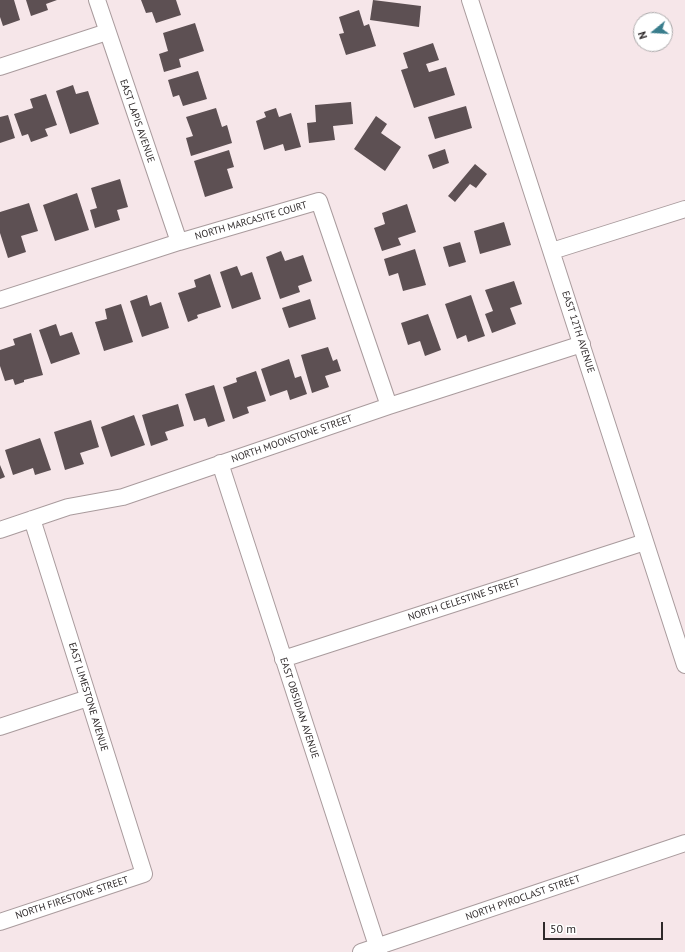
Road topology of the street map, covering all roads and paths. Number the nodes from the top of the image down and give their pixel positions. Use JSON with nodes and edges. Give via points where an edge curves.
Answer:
{"nodes":[{"id":1,"x":97,"y":0,"type":"edge"},
{"id":2,"x":470,"y":0,"type":"edge"},
{"id":3,"x":107,"y":32,"type":"junction"},
{"id":4,"x":0,"y":67,"type":"edge"},
{"id":5,"x":685,"y":209,"type":"edge"},
{"id":6,"x":179,"y":242,"type":"junction"},
{"id":7,"x":552,"y":251,"type":"junction"},
{"id":8,"x":0,"y":300,"type":"edge"},
{"id":9,"x":582,"y":344,"type":"junction"},
{"id":10,"x":389,"y":406,"type":"junction"},
{"id":11,"x":220,"y":463,"type":"junction"},
{"id":12,"x":32,"y":519,"type":"junction"},
{"id":13,"x":0,"y":530,"type":"edge"},
{"id":14,"x":645,"y":542,"type":"junction"},
{"id":15,"x":283,"y":659,"type":"junction"},
{"id":16,"x":685,"y":666,"type":"edge"},
{"id":17,"x":88,"y":698,"type":"junction"},
{"id":18,"x":0,"y":727,"type":"edge"},
{"id":19,"x":685,"y":844,"type":"edge"},
{"id":20,"x":144,"y":874,"type":"joint"},
{"id":21,"x":0,"y":922,"type":"edge"},
{"id":22,"x":379,"y":949,"type":"edge"},
{"id":23,"x":361,"y":952,"type":"edge"}],
"edges":[{"from":1,"to":3,"type":"street","name":"EAST LAPIS AVENUE"},
{"from":2,"to":7,"type":"street","name":"EAST 12TH AVENUE"},
{"from":3,"to":4,"type":"street"},
{"from":3,"to":6,"type":"street","name":"EAST LAPIS AVENUE"},
{"from":5,"to":7,"type":"street"},
{"from":6,"to":8,"type":"street","name":"NORTH MARCASITE COURT"},
{"from":6,"to":10,"type":"street","name":"NORTH MARCASITE COURT","via":[[319,201]]},
{"from":7,"to":9,"type":"street","name":"EAST 12TH AVENUE"},
{"from":9,"to":10,"type":"street","name":"NORTH MOONSTONE STREET"},
{"from":9,"to":14,"type":"street","name":"EAST 12TH AVENUE"},
{"from":10,"to":11,"type":"street","name":"NORTH MOONSTONE STREET"},
{"from":11,"to":12,"type":"street","name":"NORTH MOONSTONE STREET","via":[[123,497],[68,507]]},
{"from":11,"to":15,"type":"street","name":"EAST OBSIDIAN AVENUE"},
{"from":12,"to":13,"type":"street","name":"NORTH MOONSTONE STREET"},
{"from":12,"to":17,"type":"street","name":"EAST LIMESTONE AVENUE"},
{"from":14,"to":15,"type":"street","name":"NORTH CELESTINE STREET"},
{"from":14,"to":16,"type":"street","name":"EAST 12TH AVENUE"},
{"from":15,"to":22,"type":"street","name":"EAST OBSIDIAN AVENUE"},
{"from":17,"to":18,"type":"street"},
{"from":17,"to":20,"type":"street","name":"EAST LIMESTONE AVENUE"},
{"from":19,"to":22,"type":"street","name":"NORTH PYROCLAST STREET"},
{"from":20,"to":21,"type":"street","name":"NORTH FIRESTONE STREET"},
{"from":22,"to":23,"type":"street","name":"NORTH PYROCLAST STREET"}]}
